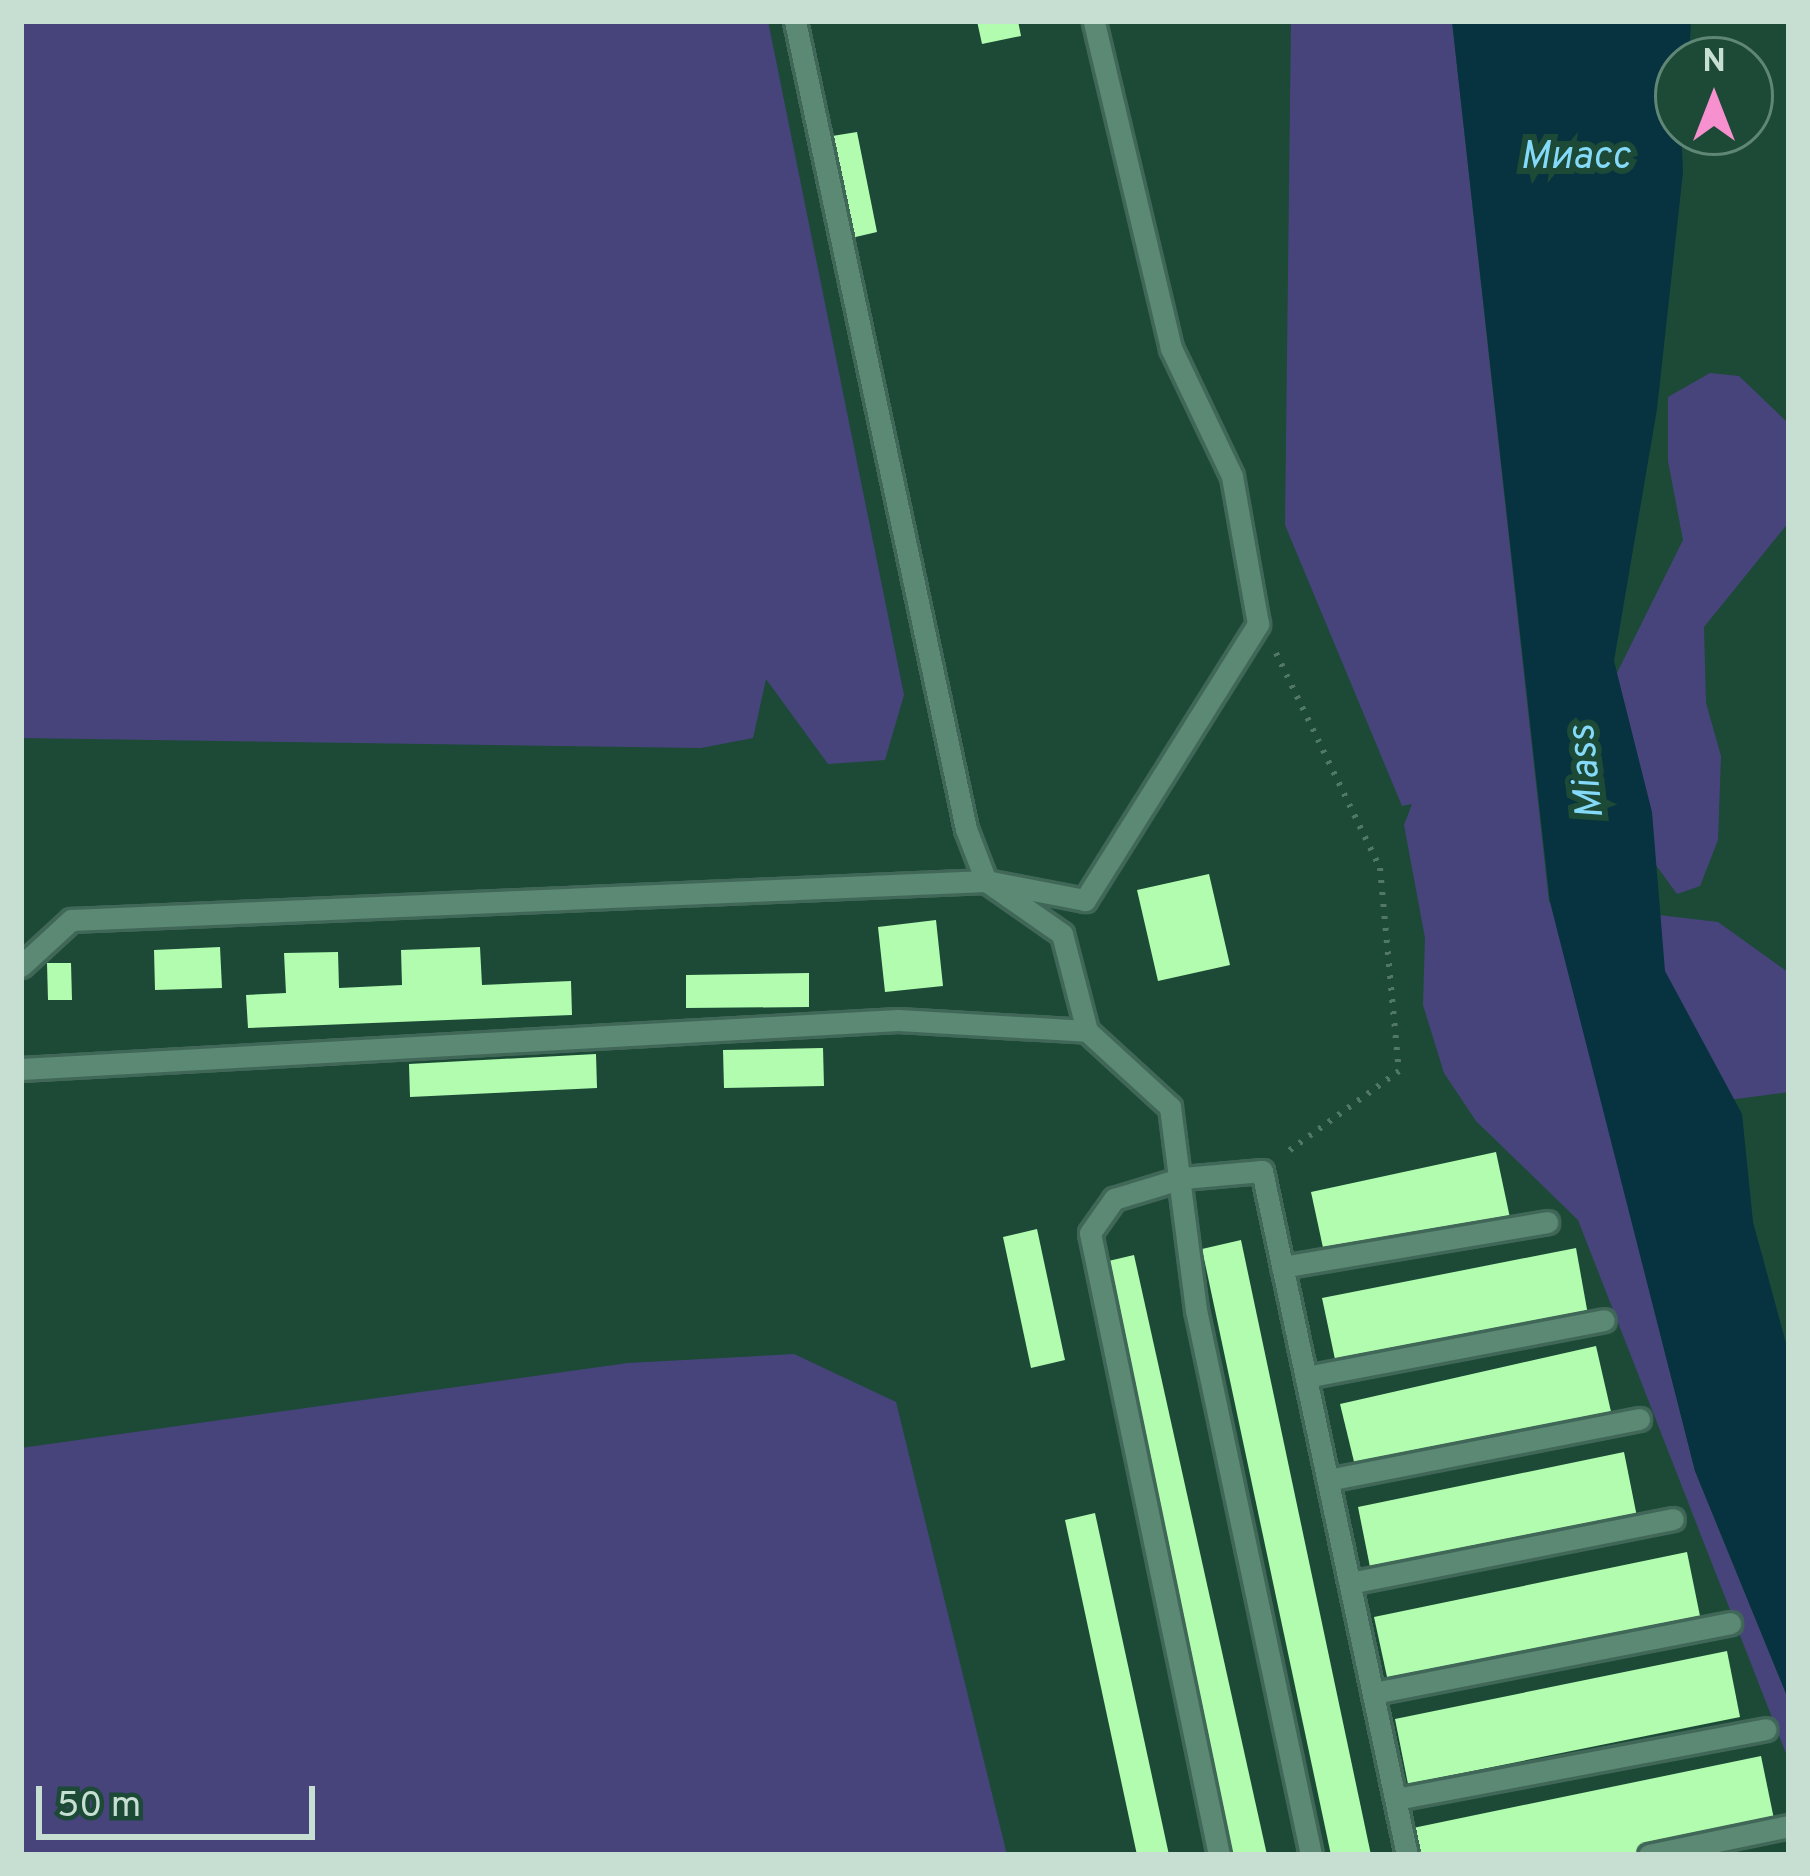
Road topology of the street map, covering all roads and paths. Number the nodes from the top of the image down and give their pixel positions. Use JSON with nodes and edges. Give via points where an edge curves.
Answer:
{"nodes":[{"id":1,"x":795,"y":21,"type":"edge"},
{"id":2,"x":1094,"y":21,"type":"edge"},
{"id":3,"x":1258,"y":624,"type":"junction"},
{"id":4,"x":986,"y":881,"type":"junction"},
{"id":5,"x":21,"y":966,"type":"edge"},
{"id":6,"x":1087,"y":1031,"type":"junction"},
{"id":7,"x":21,"y":1069,"type":"edge"},
{"id":8,"x":1262,"y":1171,"type":"junction"},
{"id":9,"x":1183,"y":1178,"type":"junction"},
{"id":10,"x":1547,"y":1222,"type":"dead end"},
{"id":11,"x":1282,"y":1267,"type":"junction"},
{"id":12,"x":1604,"y":1320,"type":"dead end"},
{"id":13,"x":1306,"y":1377,"type":"junction"},
{"id":14,"x":1639,"y":1419,"type":"dead end"},
{"id":15,"x":1328,"y":1480,"type":"junction"},
{"id":16,"x":1672,"y":1519,"type":"dead end"},
{"id":17,"x":1350,"y":1583,"type":"junction"},
{"id":18,"x":1730,"y":1623,"type":"dead end"},
{"id":19,"x":1374,"y":1693,"type":"junction"},
{"id":20,"x":1765,"y":1729,"type":"dead end"},
{"id":21,"x":1396,"y":1799,"type":"junction"},
{"id":22,"x":1789,"y":1826,"type":"edge"},
{"id":23,"x":1219,"y":1855,"type":"edge"},
{"id":24,"x":1311,"y":1855,"type":"edge"},
{"id":25,"x":1407,"y":1855,"type":"edge"},
{"id":26,"x":1649,"y":1855,"type":"edge"}],
"edges":[{"from":1,"to":4,"type":"lane","via":[[966,829]]},
{"from":2,"to":3,"type":"lane","via":[[1171,348],[1232,476]]},
{"from":3,"to":4,"type":"lane","via":[[1085,900]]},
{"from":3,"to":8,"type":"path","via":[[1308,705],[1381,868],[1400,1071]]},
{"from":4,"to":5,"type":"lane","via":[[71,920]]},
{"from":4,"to":6,"type":"lane","via":[[1062,934]]},
{"from":6,"to":7,"type":"lane","via":[[898,1019]]},
{"from":6,"to":9,"type":"lane","via":[[1170,1107]]},
{"from":8,"to":9,"type":"lane"},
{"from":8,"to":11,"type":"lane"},
{"from":9,"to":23,"type":"lane","via":[[1114,1199],[1090,1234]]},
{"from":9,"to":24,"type":"lane","via":[[1196,1310]]},
{"from":10,"to":11,"type":"lane"},
{"from":11,"to":13,"type":"lane"},
{"from":12,"to":13,"type":"lane"},
{"from":13,"to":15,"type":"lane"},
{"from":14,"to":15,"type":"lane"},
{"from":15,"to":17,"type":"lane"},
{"from":16,"to":17,"type":"lane"},
{"from":17,"to":19,"type":"lane"},
{"from":18,"to":19,"type":"lane"},
{"from":19,"to":21,"type":"lane"},
{"from":20,"to":21,"type":"lane"},
{"from":21,"to":25,"type":"lane"},
{"from":22,"to":26,"type":"lane"}]}
